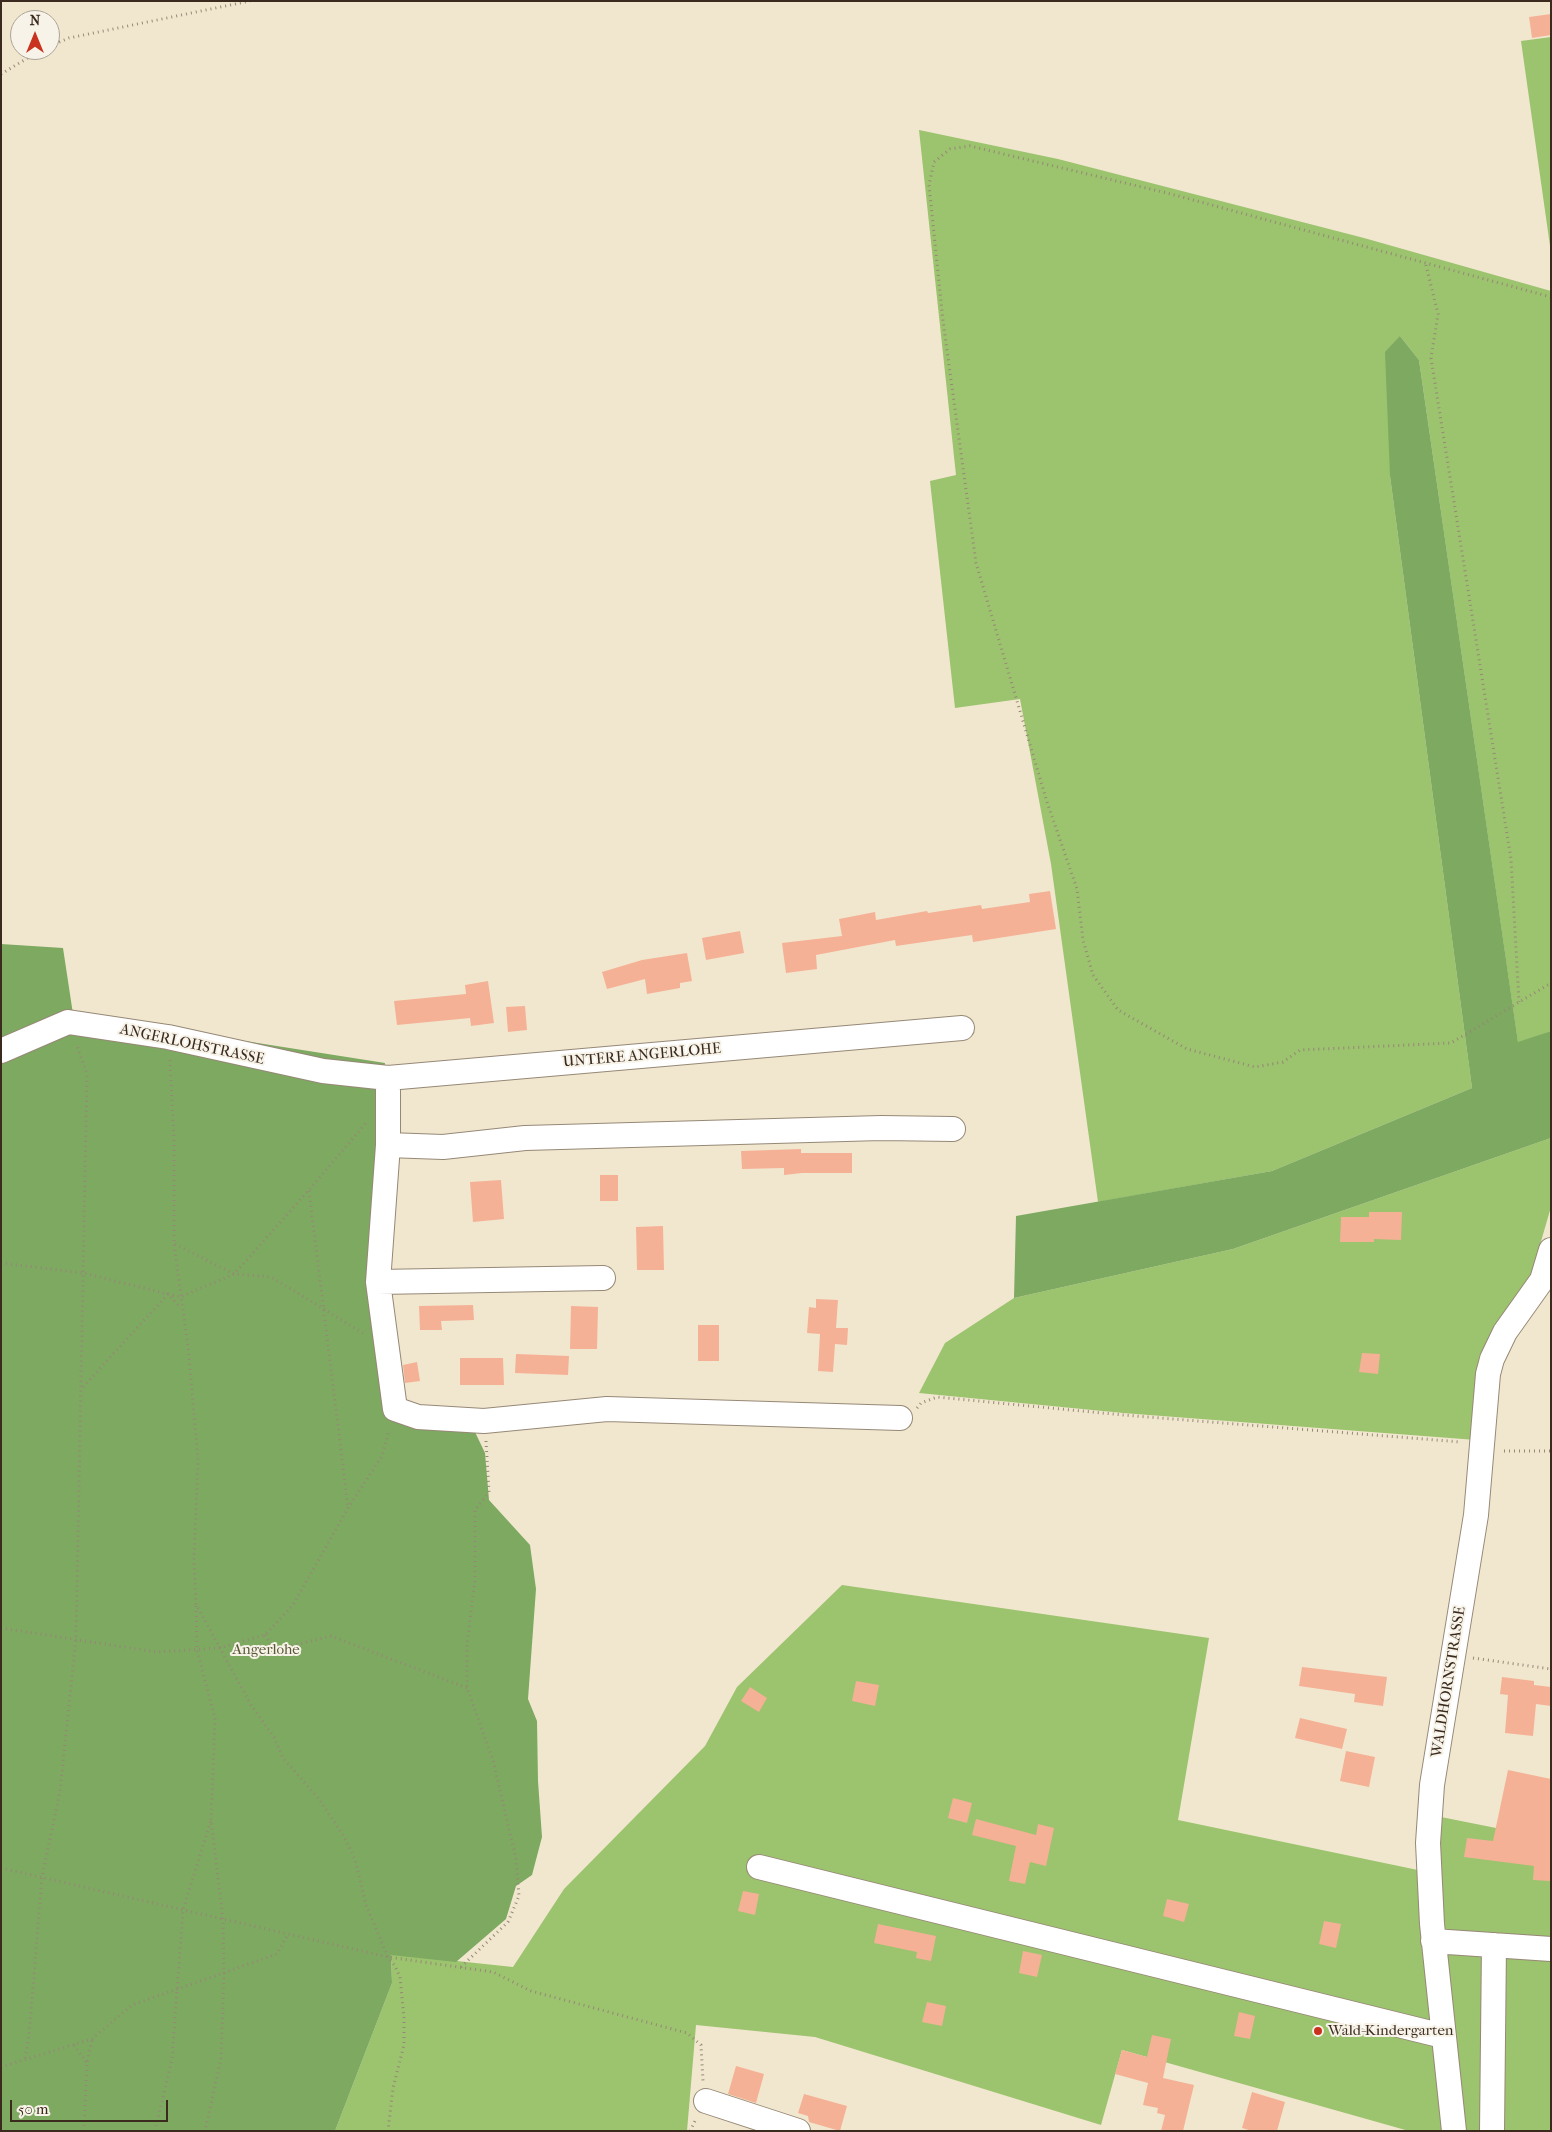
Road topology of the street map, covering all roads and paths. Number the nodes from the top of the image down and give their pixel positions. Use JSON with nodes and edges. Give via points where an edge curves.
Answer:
{"nodes":[{"id":1,"x":250,"y":1,"type":"edge"},
{"id":2,"x":60,"y":42,"type":"edge"},
{"id":3,"x":24,"y":60,"type":"edge"},
{"id":4,"x":1,"y":74,"type":"edge"},
{"id":5,"x":1426,"y":265,"type":"dead end"},
{"id":6,"x":1551,"y":298,"type":"edge"},
{"id":7,"x":1551,"y":983,"type":"edge"},
{"id":8,"x":1519,"y":1002,"type":"junction"},
{"id":9,"x":68,"y":1022,"type":"junction"},
{"id":10,"x":962,"y":1028,"type":"dead end"},
{"id":11,"x":168,"y":1037,"type":"junction"},
{"id":12,"x":1,"y":1051,"type":"edge"},
{"id":13,"x":387,"y":1088,"type":"junction"},
{"id":14,"x":953,"y":1129,"type":"dead end"},
{"id":15,"x":388,"y":1145,"type":"junction"},
{"id":16,"x":309,"y":1190,"type":"junction"},
{"id":17,"x":174,"y":1244,"type":"junction"},
{"id":18,"x":1551,"y":1250,"type":"edge"},
{"id":19,"x":1,"y":1263,"type":"edge"},
{"id":20,"x":83,"y":1273,"type":"junction"},
{"id":21,"x":234,"y":1274,"type":"junction"},
{"id":22,"x":603,"y":1278,"type":"dead end"},
{"id":23,"x":378,"y":1282,"type":"junction"},
{"id":24,"x":168,"y":1294,"type":"junction"},
{"id":25,"x":180,"y":1297,"type":"junction"},
{"id":26,"x":182,"y":1310,"type":"junction"},
{"id":27,"x":323,"y":1311,"type":"junction"},
{"id":28,"x":369,"y":1337,"type":"dead end"},
{"id":29,"x":82,"y":1388,"type":"junction"},
{"id":30,"x":395,"y":1409,"type":"junction"},
{"id":31,"x":900,"y":1418,"type":"joint"},
{"id":32,"x":484,"y":1421,"type":"junction"},
{"id":33,"x":1483,"y":1448,"type":"junction"},
{"id":34,"x":1551,"y":1451,"type":"edge"},
{"id":35,"x":348,"y":1508,"type":"junction"},
{"id":36,"x":196,"y":1604,"type":"junction"},
{"id":37,"x":1,"y":1628,"type":"edge"},
{"id":38,"x":265,"y":1635,"type":"junction"},
{"id":39,"x":76,"y":1638,"type":"junction"},
{"id":40,"x":219,"y":1648,"type":"junction"},
{"id":41,"x":197,"y":1650,"type":"junction"},
{"id":42,"x":1453,"y":1656,"type":"junction"},
{"id":43,"x":1551,"y":1669,"type":"edge"},
{"id":44,"x":467,"y":1688,"type":"junction"},
{"id":45,"x":212,"y":1819,"type":"junction"},
{"id":46,"x":759,"y":1867,"type":"dead end"},
{"id":47,"x":1,"y":1868,"type":"edge"},
{"id":48,"x":42,"y":1878,"type":"junction"},
{"id":49,"x":183,"y":1910,"type":"junction"},
{"id":50,"x":223,"y":1920,"type":"junction"},
{"id":51,"x":287,"y":1936,"type":"junction"},
{"id":52,"x":1433,"y":1941,"type":"junction"},
{"id":53,"x":1494,"y":1945,"type":"junction"},
{"id":54,"x":1551,"y":1949,"type":"edge"},
{"id":55,"x":388,"y":1957,"type":"junction"},
{"id":56,"x":461,"y":1967,"type":"junction"},
{"id":57,"x":224,"y":1974,"type":"junction"},
{"id":58,"x":176,"y":1989,"type":"junction"},
{"id":59,"x":1443,"y":2036,"type":"junction"},
{"id":60,"x":92,"y":2039,"type":"junction"},
{"id":61,"x":74,"y":2045,"type":"junction"},
{"id":62,"x":25,"y":2058,"type":"junction"},
{"id":63,"x":87,"y":2063,"type":"junction"},
{"id":64,"x":1,"y":2067,"type":"edge"},
{"id":65,"x":706,"y":2101,"type":"joint"},
{"id":66,"x":84,"y":2131,"type":"edge"},
{"id":67,"x":155,"y":2131,"type":"edge"},
{"id":68,"x":205,"y":2131,"type":"edge"},
{"id":69,"x":388,"y":2131,"type":"edge"},
{"id":70,"x":798,"y":2131,"type":"edge"},
{"id":71,"x":1454,"y":2131,"type":"edge"},
{"id":72,"x":1492,"y":2131,"type":"edge"}],
"edges":[{"from":1,"to":2,"type":"path"},
{"from":3,"to":4,"type":"path"},
{"from":5,"to":8,"type":"path","via":[[1438,314],[1431,358],[1511,859]]},
{"from":6,"to":8,"type":"path","via":[[1171,194],[970,146],[950,149],[934,162],[929,185],[943,321],[976,563],[1047,802],[1077,889],[1083,940],[1093,975],[1118,1010],[1187,1049],[1255,1067],[1283,1062],[1300,1050],[1451,1043]]},
{"from":7,"to":8,"type":"path"},
{"from":9,"to":11,"type":"street","name":"ANGERLOHSTRASSE"},
{"from":9,"to":12,"type":"street"},
{"from":9,"to":20,"type":"path","via":[[87,1074]]},
{"from":10,"to":13,"type":"street","name":"UNTERE ANGERLOHE"},
{"from":11,"to":13,"type":"street","name":"ANGERLOHSTRASSE"},
{"from":11,"to":17,"type":"path","via":[[174,1138]]},
{"from":13,"to":15,"type":"street"},
{"from":13,"to":16,"type":"path"},
{"from":14,"to":15,"type":"street","via":[[881,1128],[525,1138],[443,1147]]},
{"from":15,"to":23,"type":"street"},
{"from":16,"to":21,"type":"path"},
{"from":16,"to":27,"type":"path"},
{"from":17,"to":21,"type":"path"},
{"from":17,"to":25,"type":"path"},
{"from":18,"to":33,"type":"street","name":"WALDHORNSTRASSE","via":[[1542,1280],[1505,1332],[1492,1359],[1485,1399]]},
{"from":19,"to":20,"type":"path"},
{"from":20,"to":24,"type":"path"},
{"from":20,"to":29,"type":"path"},
{"from":21,"to":25,"type":"path"},
{"from":21,"to":27,"type":"path","via":[[271,1277]]},
{"from":22,"to":23,"type":"street"},
{"from":23,"to":30,"type":"street"},
{"from":24,"to":25,"type":"path"},
{"from":24,"to":26,"type":"path"},
{"from":24,"to":29,"type":"path"},
{"from":25,"to":26,"type":"path"},
{"from":26,"to":36,"type":"path","via":[[198,1460],[194,1560]]},
{"from":27,"to":28,"type":"path"},
{"from":27,"to":35,"type":"path"},
{"from":29,"to":39,"type":"path"},
{"from":30,"to":32,"type":"street","via":[[418,1417]]},
{"from":30,"to":35,"type":"path","via":[[382,1456]]},
{"from":31,"to":32,"type":"street","via":[[607,1409]]},
{"from":31,"to":33,"type":"path","via":[[936,1397],[1455,1441]]},
{"from":32,"to":44,"type":"path","via":[[489,1492],[475,1510],[475,1580],[467,1644]]},
{"from":33,"to":34,"type":"path"},
{"from":33,"to":42,"type":"street","name":"WALDHORNSTRASSE","via":[[1476,1515]]},
{"from":35,"to":38,"type":"path","via":[[292,1605]]},
{"from":36,"to":40,"type":"path"},
{"from":36,"to":41,"type":"path"},
{"from":37,"to":39,"type":"path"},
{"from":38,"to":40,"type":"path"},
{"from":38,"to":44,"type":"path","via":[[275,1650],[331,1636]]},
{"from":39,"to":41,"type":"path","via":[[156,1652]]},
{"from":39,"to":48,"type":"path","via":[[60,1791]]},
{"from":40,"to":41,"type":"path"},
{"from":40,"to":55,"type":"path","via":[[251,1705],[274,1737],[283,1758],[319,1799],[345,1838],[355,1860],[366,1905]]},
{"from":41,"to":45,"type":"path","via":[[215,1718]]},
{"from":42,"to":43,"type":"path"},
{"from":42,"to":52,"type":"street","name":"WALDHORNSTRASSE","via":[[1432,1784],[1428,1842]]},
{"from":44,"to":56,"type":"path","via":[[493,1760],[516,1859],[519,1896],[508,1922]]},
{"from":45,"to":49,"type":"path"},
{"from":45,"to":50,"type":"path"},
{"from":46,"to":59,"type":"street"},
{"from":47,"to":48,"type":"path"},
{"from":48,"to":49,"type":"path"},
{"from":48,"to":62,"type":"path"},
{"from":49,"to":50,"type":"path"},
{"from":49,"to":58,"type":"path"},
{"from":50,"to":51,"type":"path"},
{"from":50,"to":57,"type":"path"},
{"from":51,"to":55,"type":"path"},
{"from":51,"to":57,"type":"path","via":[[277,1954]]},
{"from":52,"to":53,"type":"street"},
{"from":52,"to":59,"type":"street","name":"WALDHORNSTRASSE"},
{"from":53,"to":54,"type":"street"},
{"from":53,"to":72,"type":"street"},
{"from":55,"to":56,"type":"path"},
{"from":55,"to":69,"type":"path","via":[[400,1978],[404,2018],[404,2045]]},
{"from":56,"to":65,"type":"path","via":[[493,1972],[531,1991],[687,2033],[701,2045]]},
{"from":57,"to":58,"type":"path"},
{"from":57,"to":68,"type":"path","via":[[222,2058]]},
{"from":58,"to":60,"type":"path","via":[[132,2005]]},
{"from":58,"to":67,"type":"path","via":[[172,2059]]},
{"from":59,"to":71,"type":"street","name":"WALDHORNSTRASSE"},
{"from":60,"to":61,"type":"path"},
{"from":60,"to":63,"type":"path"},
{"from":61,"to":62,"type":"path"},
{"from":61,"to":63,"type":"path"},
{"from":62,"to":64,"type":"path"},
{"from":63,"to":66,"type":"path"},
{"from":65,"to":70,"type":"street"}]}
